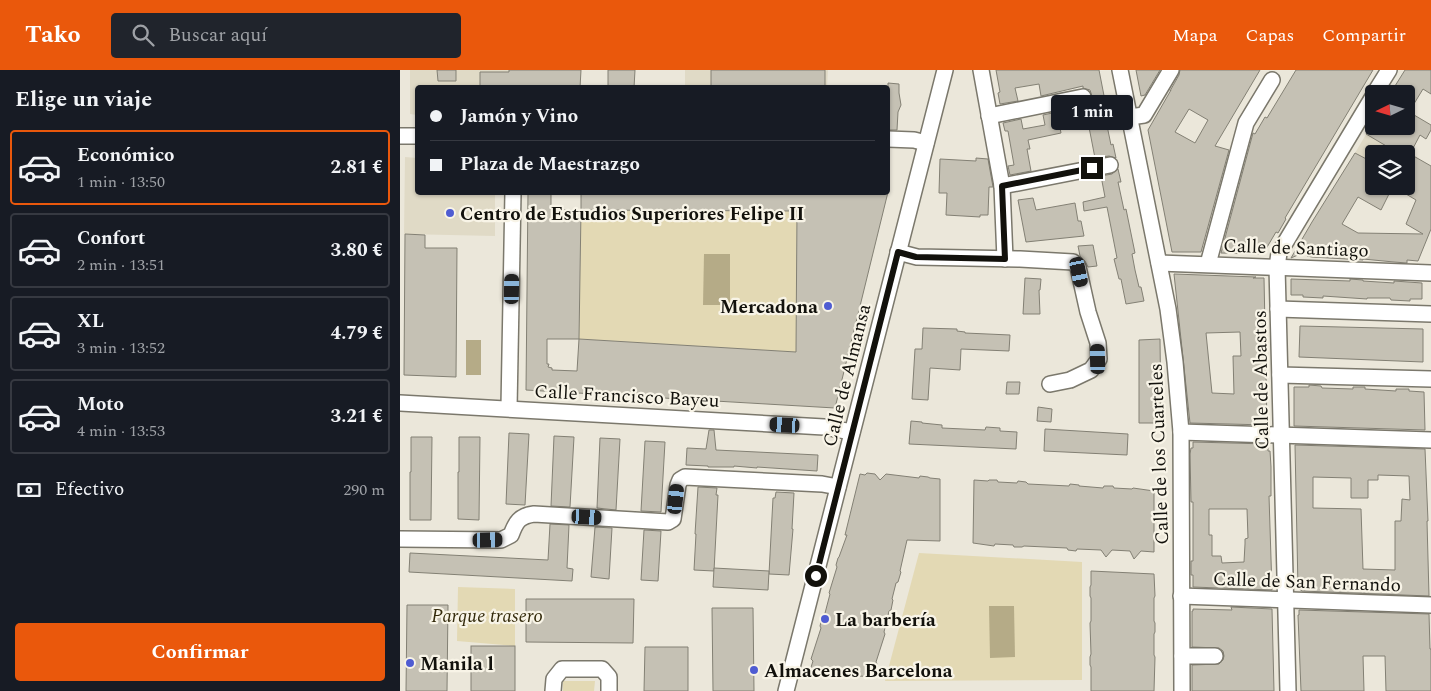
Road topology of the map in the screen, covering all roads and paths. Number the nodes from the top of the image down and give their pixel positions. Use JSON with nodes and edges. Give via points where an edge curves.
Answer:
{"nodes":[{"id":1,"x":945,"y":70,"type":"edge"},
{"id":2,"x":981,"y":70,"type":"edge"},
{"id":3,"x":1120,"y":70,"type":"edge"},
{"id":4,"x":1171,"y":70,"type":"edge"},
{"id":5,"x":1389,"y":70,"type":"edge"},
{"id":6,"x":1272,"y":80,"type":"dead end"},
{"id":7,"x":1380,"y":85,"type":"edge"},
{"id":8,"x":1083,"y":97,"type":"dead end"},
{"id":9,"x":1365,"y":109,"type":"edge"},
{"id":10,"x":989,"y":116,"type":"junction"},
{"id":11,"x":1130,"y":117,"type":"junction"},
{"id":12,"x":400,"y":136,"type":"edge"},
{"id":13,"x":415,"y":136,"type":"edge"},
{"id":14,"x":890,"y":140,"type":"edge"},
{"id":15,"x":926,"y":143,"type":"junction"},
{"id":16,"x":1110,"y":164,"type":"dead end"},
{"id":17,"x":1002,"y":186,"type":"junction"},
{"id":18,"x":513,"y":195,"type":"edge"},
{"id":19,"x":898,"y":252,"type":"junction"},
{"id":20,"x":1005,"y":259,"type":"junction"},
{"id":21,"x":1159,"y":263,"type":"junction"},
{"id":22,"x":1208,"y":264,"type":"junction"},
{"id":23,"x":1277,"y":267,"type":"junction"},
{"id":24,"x":1431,"y":272,"type":"edge"},
{"id":25,"x":1278,"y":309,"type":"junction"},
{"id":26,"x":1431,"y":314,"type":"edge"},
{"id":27,"x":1280,"y":375,"type":"junction"},
{"id":28,"x":1431,"y":380,"type":"edge"},
{"id":29,"x":1050,"y":384,"type":"dead end"},
{"id":30,"x":400,"y":402,"type":"edge"},
{"id":31,"x":509,"y":408,"type":"junction"},
{"id":32,"x":852,"y":432,"type":"junction"},
{"id":33,"x":1181,"y":432,"type":"junction"},
{"id":34,"x":1281,"y":434,"type":"junction"},
{"id":35,"x":1431,"y":440,"type":"edge"},
{"id":36,"x":838,"y":487,"type":"junction"},
{"id":37,"x":400,"y":540,"type":"edge"},
{"id":38,"x":1181,"y":596,"type":"junction"},
{"id":39,"x":1285,"y":600,"type":"junction"},
{"id":40,"x":1431,"y":605,"type":"edge"},
{"id":41,"x":1182,"y":656,"type":"junction"},
{"id":42,"x":1215,"y":656,"type":"dead end"},
{"id":43,"x":554,"y":691,"type":"edge"},
{"id":44,"x":609,"y":691,"type":"edge"},
{"id":45,"x":786,"y":691,"type":"edge"},
{"id":46,"x":1182,"y":691,"type":"edge"},
{"id":47,"x":1288,"y":691,"type":"edge"}],
"edges":[{"from":1,"to":15,"type":"street","name":"Calle de Almansa"},
{"from":2,"to":10,"type":"street"},
{"from":3,"to":11,"type":"street","name":"Calle de los Cuarteles"},
{"from":4,"to":11,"type":"street","via":[[1144,115]]},
{"from":5,"to":7,"type":"street","name":"Calle de Abastos"},
{"from":6,"to":22,"type":"street","via":[[1246,123]]},
{"from":8,"to":10,"type":"street"},
{"from":9,"to":23,"type":"street","name":"Calle de Abastos","via":[[1279,253]]},
{"from":10,"to":17,"type":"street"},
{"from":11,"to":21,"type":"street","name":"Calle de los Cuarteles"},
{"from":12,"to":13,"type":"street"},
{"from":14,"to":15,"type":"street"},
{"from":15,"to":19,"type":"street","name":"Calle de Almansa"},
{"from":16,"to":17,"type":"street"},
{"from":17,"to":20,"type":"street"},
{"from":18,"to":31,"type":"street"},
{"from":19,"to":20,"type":"street","via":[[916,257]]},
{"from":19,"to":32,"type":"street","name":"Calle de Almansa"},
{"from":20,"to":29,"type":"street","via":[[1067,261],[1078,267],[1098,343],[1098,359],[1091,370],[1070,380]]},
{"from":21,"to":22,"type":"street","name":"Calle de Santiago"},
{"from":21,"to":33,"type":"street","name":"Calle de los Cuarteles","via":[[1168,308]]},
{"from":22,"to":23,"type":"street","name":"Calle de Santiago"},
{"from":23,"to":24,"type":"street","name":"Calle de Santiago"},
{"from":23,"to":25,"type":"street","name":"Calle de Abastos"},
{"from":25,"to":26,"type":"street"},
{"from":25,"to":27,"type":"street","name":"Calle de Abastos"},
{"from":27,"to":28,"type":"street"},
{"from":27,"to":34,"type":"street","name":"Calle de Abastos"},
{"from":30,"to":31,"type":"street","name":"Calle Francisco Bayeu"},
{"from":31,"to":32,"type":"street","name":"Calle Francisco Bayeu","via":[[824,427]]},
{"from":32,"to":36,"type":"street","name":"Calle de Almansa"},
{"from":33,"to":34,"type":"street"},
{"from":33,"to":38,"type":"street","name":"Calle de los Cuarteles"},
{"from":34,"to":35,"type":"street"},
{"from":34,"to":39,"type":"street","name":"Calle de Abastos"},
{"from":36,"to":37,"type":"street","via":[[685,477],[678,485],[673,519],[668,522],[534,514],[525,515],[515,524],[511,535],[501,540]]},
{"from":36,"to":45,"type":"street","name":"Calle de Almansa"},
{"from":38,"to":39,"type":"street","name":"Calle de San Fernando"},
{"from":38,"to":41,"type":"street","name":"Calle de los Cuarteles"},
{"from":39,"to":40,"type":"street","name":"Calle de San Fernando"},
{"from":39,"to":47,"type":"street","name":"Calle de Abastos"},
{"from":41,"to":42,"type":"street"},
{"from":41,"to":46,"type":"street","name":"Calle de los Cuarteles"},
{"from":43,"to":44,"type":"street","via":[[554,679],[562,669],[602,669],[609,677]]}]}
